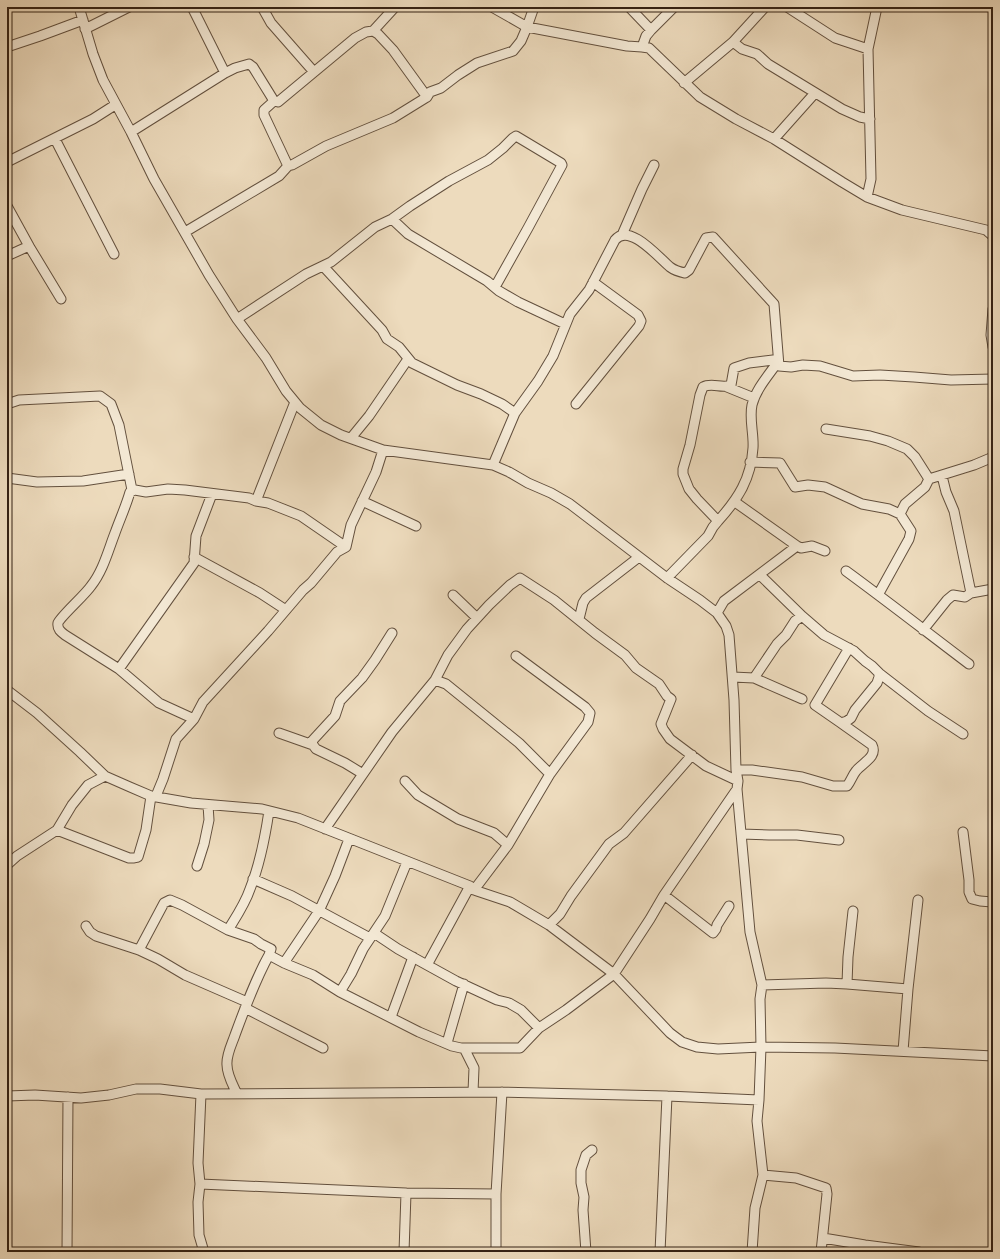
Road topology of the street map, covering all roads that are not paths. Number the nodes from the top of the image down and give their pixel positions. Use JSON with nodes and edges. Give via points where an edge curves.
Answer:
{"nodes":[{"id":1,"x":79,"y":7,"type":"edge"},
{"id":2,"x":129,"y":7,"type":"edge"},
{"id":3,"x":192,"y":7,"type":"edge"},
{"id":4,"x":395,"y":7,"type":"edge"},
{"id":5,"x":492,"y":7,"type":"edge"},
{"id":6,"x":534,"y":7,"type":"edge"},
{"id":7,"x":629,"y":7,"type":"edge"},
{"id":8,"x":674,"y":7,"type":"edge"},
{"id":9,"x":765,"y":7,"type":"edge"},
{"id":10,"x":787,"y":7,"type":"edge"},
{"id":11,"x":876,"y":7,"type":"edge"},
{"id":12,"x":991,"y":7,"type":"edge"},
{"id":13,"x":265,"y":8,"type":"edge"},
{"id":14,"x":993,"y":10,"type":"edge"},
{"id":15,"x":84,"y":24,"type":"junction"},
{"id":16,"x":527,"y":27,"type":"junction"},
{"id":17,"x":651,"y":30,"type":"junction"},
{"id":18,"x":372,"y":31,"type":"junction"},
{"id":19,"x":733,"y":42,"type":"junction"},
{"id":20,"x":7,"y":47,"type":"edge"},
{"id":21,"x":642,"y":47,"type":"junction"},
{"id":22,"x":868,"y":49,"type":"junction"},
{"id":23,"x":314,"y":72,"type":"junction"},
{"id":24,"x":225,"y":73,"type":"junction"},
{"id":25,"x":684,"y":83,"type":"junction"},
{"id":26,"x":815,"y":93,"type":"junction"},
{"id":27,"x":427,"y":97,"type":"junction"},
{"id":28,"x":274,"y":101,"type":"junction"},
{"id":29,"x":116,"y":105,"type":"junction"},
{"id":30,"x":870,"y":119,"type":"junction"},
{"id":31,"x":131,"y":132,"type":"junction"},
{"id":32,"x":55,"y":139,"type":"junction"},
{"id":33,"x":774,"y":139,"type":"junction"},
{"id":34,"x":7,"y":162,"type":"edge"},
{"id":35,"x":654,"y":165,"type":"dead end"},
{"id":36,"x":288,"y":166,"type":"junction"},
{"id":37,"x":867,"y":197,"type":"junction"},
{"id":38,"x":7,"y":206,"type":"edge"},
{"id":39,"x":392,"y":219,"type":"junction"},
{"id":40,"x":185,"y":232,"type":"junction"},
{"id":41,"x":622,"y":235,"type":"junction"},
{"id":42,"x":993,"y":236,"type":"edge"},
{"id":43,"x":29,"y":246,"type":"junction"},
{"id":44,"x":114,"y":254,"type":"dead end"},
{"id":45,"x":7,"y":256,"type":"edge"},
{"id":46,"x":322,"y":266,"type":"junction"},
{"id":47,"x":593,"y":282,"type":"junction"},
{"id":48,"x":495,"y":287,"type":"junction"},
{"id":49,"x":61,"y":298,"type":"dead end"},
{"id":50,"x":993,"y":309,"type":"edge"},
{"id":51,"x":237,"y":319,"type":"junction"},
{"id":52,"x":565,"y":324,"type":"junction"},
{"id":53,"x":993,"y":347,"type":"edge"},
{"id":54,"x":408,"y":359,"type":"junction"},
{"id":55,"x":778,"y":365,"type":"junction"},
{"id":56,"x":993,"y":379,"type":"edge"},
{"id":57,"x":727,"y":387,"type":"junction"},
{"id":58,"x":754,"y":398,"type":"junction"},
{"id":59,"x":295,"y":402,"type":"junction"},
{"id":60,"x":7,"y":404,"type":"edge"},
{"id":61,"x":576,"y":404,"type":"dead end"},
{"id":62,"x":515,"y":413,"type":"junction"},
{"id":63,"x":826,"y":429,"type":"dead end"},
{"id":64,"x":351,"y":438,"type":"junction"},
{"id":65,"x":383,"y":450,"type":"junction"},
{"id":66,"x":993,"y":457,"type":"edge"},
{"id":67,"x":750,"y":462,"type":"junction"},
{"id":68,"x":492,"y":465,"type":"junction"},
{"id":69,"x":129,"y":474,"type":"junction"},
{"id":70,"x":942,"y":476,"type":"junction"},
{"id":71,"x":7,"y":478,"type":"edge"},
{"id":72,"x":929,"y":479,"type":"junction"},
{"id":73,"x":132,"y":490,"type":"junction"},
{"id":74,"x":212,"y":494,"type":"junction"},
{"id":75,"x":362,"y":500,"type":"junction"},
{"id":76,"x":256,"y":501,"type":"junction"},
{"id":77,"x":735,"y":502,"type":"junction"},
{"id":78,"x":900,"y":514,"type":"junction"},
{"id":79,"x":718,"y":521,"type":"junction"},
{"id":80,"x":416,"y":526,"type":"dead end"},
{"id":81,"x":797,"y":546,"type":"junction"},
{"id":82,"x":346,"y":547,"type":"junction"},
{"id":83,"x":825,"y":551,"type":"dead end"},
{"id":84,"x":194,"y":557,"type":"junction"},
{"id":85,"x":639,"y":557,"type":"junction"},
{"id":86,"x":846,"y":571,"type":"dead end"},
{"id":87,"x":760,"y":575,"type":"junction"},
{"id":88,"x":667,"y":578,"type":"junction"},
{"id":89,"x":993,"y":589,"type":"edge"},
{"id":90,"x":971,"y":593,"type":"junction"},
{"id":91,"x":453,"y":594,"type":"dead end"},
{"id":92,"x":878,"y":595,"type":"junction"},
{"id":93,"x":286,"y":610,"type":"junction"},
{"id":94,"x":717,"y":613,"type":"junction"},
{"id":95,"x":802,"y":616,"type":"junction"},
{"id":96,"x":477,"y":618,"type":"junction"},
{"id":97,"x":579,"y":619,"type":"junction"},
{"id":98,"x":923,"y":630,"type":"junction"},
{"id":99,"x":392,"y":633,"type":"dead end"},
{"id":100,"x":850,"y":648,"type":"junction"},
{"id":101,"x":516,"y":656,"type":"dead end"},
{"id":102,"x":969,"y":664,"type":"dead end"},
{"id":103,"x":119,"y":669,"type":"junction"},
{"id":104,"x":879,"y":673,"type":"junction"},
{"id":105,"x":732,"y":677,"type":"junction"},
{"id":106,"x":754,"y":678,"type":"junction"},
{"id":107,"x":435,"y":680,"type":"junction"},
{"id":108,"x":7,"y":690,"type":"edge"},
{"id":109,"x":802,"y":699,"type":"dead end"},
{"id":110,"x":194,"y":719,"type":"junction"},
{"id":111,"x":841,"y":723,"type":"junction"},
{"id":112,"x":279,"y":733,"type":"dead end"},
{"id":113,"x":964,"y":734,"type":"dead end"},
{"id":114,"x":313,"y":744,"type":"junction"},
{"id":115,"x":692,"y":755,"type":"junction"},
{"id":116,"x":736,"y":770,"type":"junction"},
{"id":117,"x":363,"y":774,"type":"junction"},
{"id":118,"x":550,"y":774,"type":"junction"},
{"id":119,"x":104,"y":776,"type":"junction"},
{"id":120,"x":405,"y":781,"type":"dead end"},
{"id":121,"x":738,"y":785,"type":"junction"},
{"id":122,"x":153,"y":796,"type":"junction"},
{"id":123,"x":208,"y":805,"type":"junction"},
{"id":124,"x":269,"y":811,"type":"junction"},
{"id":125,"x":325,"y":829,"type":"junction"},
{"id":126,"x":57,"y":830,"type":"junction"},
{"id":127,"x":963,"y":832,"type":"dead end"},
{"id":128,"x":741,"y":834,"type":"junction"},
{"id":129,"x":349,"y":839,"type":"junction"},
{"id":130,"x":839,"y":840,"type":"dead end"},
{"id":131,"x":508,"y":845,"type":"junction"},
{"id":132,"x":407,"y":862,"type":"junction"},
{"id":133,"x":7,"y":865,"type":"edge"},
{"id":134,"x":198,"y":866,"type":"dead end"},
{"id":135,"x":254,"y":880,"type":"junction"},
{"id":136,"x":472,"y":888,"type":"junction"},
{"id":137,"x":664,"y":895,"type":"junction"},
{"id":138,"x":918,"y":900,"type":"dead end"},
{"id":139,"x":993,"y":904,"type":"edge"},
{"id":140,"x":729,"y":906,"type":"dead end"},
{"id":141,"x":320,"y":911,"type":"junction"},
{"id":142,"x":853,"y":911,"type":"dead end"},
{"id":143,"x":549,"y":925,"type":"junction"},
{"id":144,"x":86,"y":926,"type":"dead end"},
{"id":145,"x":228,"y":930,"type":"junction"},
{"id":146,"x":372,"y":936,"type":"junction"},
{"id":147,"x":139,"y":950,"type":"junction"},
{"id":148,"x":269,"y":955,"type":"junction"},
{"id":149,"x":413,"y":957,"type":"junction"},
{"id":150,"x":284,"y":963,"type":"junction"},
{"id":151,"x":427,"y":965,"type":"junction"},
{"id":152,"x":614,"y":974,"type":"junction"},
{"id":153,"x":464,"y":984,"type":"junction"},
{"id":154,"x":847,"y":984,"type":"junction"},
{"id":155,"x":762,"y":985,"type":"junction"},
{"id":156,"x":908,"y":989,"type":"junction"},
{"id":157,"x":340,"y":992,"type":"junction"},
{"id":158,"x":246,"y":1005,"type":"junction"},
{"id":159,"x":391,"y":1017,"type":"junction"},
{"id":160,"x":539,"y":1028,"type":"junction"},
{"id":161,"x":447,"y":1044,"type":"junction"},
{"id":162,"x":761,"y":1047,"type":"junction"},
{"id":163,"x":323,"y":1048,"type":"dead end"},
{"id":164,"x":464,"y":1048,"type":"junction"},
{"id":165,"x":903,"y":1051,"type":"junction"},
{"id":166,"x":993,"y":1056,"type":"edge"},
{"id":167,"x":473,"y":1092,"type":"junction"},
{"id":168,"x":502,"y":1092,"type":"junction"},
{"id":169,"x":201,"y":1094,"type":"junction"},
{"id":170,"x":237,"y":1094,"type":"junction"},
{"id":171,"x":7,"y":1096,"type":"edge"},
{"id":172,"x":667,"y":1096,"type":"junction"},
{"id":173,"x":68,"y":1097,"type":"junction"},
{"id":174,"x":759,"y":1100,"type":"junction"},
{"id":175,"x":592,"y":1150,"type":"dead end"},
{"id":176,"x":763,"y":1175,"type":"junction"},
{"id":177,"x":200,"y":1184,"type":"junction"},
{"id":178,"x":406,"y":1193,"type":"junction"},
{"id":179,"x":496,"y":1194,"type":"junction"},
{"id":180,"x":823,"y":1238,"type":"junction"},
{"id":181,"x":67,"y":1252,"type":"edge"},
{"id":182,"x":204,"y":1252,"type":"edge"},
{"id":183,"x":404,"y":1252,"type":"edge"},
{"id":184,"x":496,"y":1252,"type":"edge"},
{"id":185,"x":586,"y":1252,"type":"edge"},
{"id":186,"x":660,"y":1252,"type":"edge"},
{"id":187,"x":752,"y":1252,"type":"edge"},
{"id":188,"x":821,"y":1252,"type":"edge"},
{"id":189,"x":919,"y":1252,"type":"edge"}],
"edges":[{"from":1,"to":15,"type":"street"},
{"from":2,"to":15,"type":"street"},
{"from":3,"to":24,"type":"street"},
{"from":4,"to":18,"type":"street"},
{"from":5,"to":16,"type":"street"},
{"from":6,"to":16,"type":"street"},
{"from":7,"to":17,"type":"street"},
{"from":8,"to":17,"type":"street"},
{"from":9,"to":19,"type":"street"},
{"from":10,"to":22,"type":"street","via":[[835,38]]},
{"from":11,"to":22,"type":"street"},
{"from":12,"to":14,"type":"street"},
{"from":13,"to":23,"type":"street","via":[[271,23]]},
{"from":15,"to":20,"type":"street"},
{"from":15,"to":29,"type":"street","via":[[97,66]]},
{"from":16,"to":21,"type":"street"},
{"from":16,"to":27,"type":"street","via":[[513,51],[477,64],[441,88],[430,92]]},
{"from":17,"to":21,"type":"street"},
{"from":18,"to":23,"type":"street","via":[[355,38]]},
{"from":18,"to":27,"type":"street","via":[[393,50]]},
{"from":19,"to":25,"type":"street"},
{"from":19,"to":26,"type":"street","via":[[742,49],[757,54],[768,64]]},
{"from":21,"to":25,"type":"street","via":[[654,52]]},
{"from":22,"to":30,"type":"street"},
{"from":23,"to":28,"type":"street","via":[[278,102]]},
{"from":24,"to":28,"type":"street","via":[[249,64]]},
{"from":24,"to":31,"type":"street"},
{"from":25,"to":33,"type":"street","via":[[700,97]]},
{"from":26,"to":30,"type":"street","via":[[842,109]]},
{"from":26,"to":33,"type":"street"},
{"from":27,"to":36,"type":"street","via":[[393,118],[326,146]]},
{"from":28,"to":36,"type":"street","via":[[264,110],[264,115]]},
{"from":29,"to":31,"type":"street"},
{"from":29,"to":32,"type":"street"},
{"from":30,"to":37,"type":"street","via":[[871,179]]},
{"from":31,"to":40,"type":"street","via":[[154,179]]},
{"from":32,"to":34,"type":"street"},
{"from":32,"to":44,"type":"street"},
{"from":33,"to":37,"type":"street"},
{"from":35,"to":41,"type":"street"},
{"from":36,"to":40,"type":"street","via":[[279,176]]},
{"from":37,"to":42,"type":"street","via":[[902,210],[986,230]]},
{"from":38,"to":43,"type":"street"},
{"from":39,"to":46,"type":"street","via":[[375,227],[331,262]]},
{"from":39,"to":48,"type":"street","via":[[408,234]]},
{"from":39,"to":48,"type":"street","via":[[443,185],[488,160],[514,137],[561,163]]},
{"from":40,"to":51,"type":"street"},
{"from":41,"to":47,"type":"street","via":[[615,240]]},
{"from":41,"to":55,"type":"street","via":[[636,238],[671,267],[685,273],[706,238],[713,237],[774,304]]},
{"from":43,"to":45,"type":"street"},
{"from":43,"to":49,"type":"street"},
{"from":46,"to":51,"type":"street"},
{"from":46,"to":54,"type":"street","via":[[382,330],[387,340],[399,347]]},
{"from":47,"to":52,"type":"street"},
{"from":47,"to":61,"type":"street","via":[[638,315],[641,321]]},
{"from":48,"to":52,"type":"street","via":[[518,302]]},
{"from":50,"to":53,"type":"street"},
{"from":51,"to":59,"type":"street"},
{"from":52,"to":62,"type":"street","via":[[553,356]]},
{"from":54,"to":62,"type":"street","via":[[457,385],[502,404]]},
{"from":54,"to":64,"type":"street"},
{"from":55,"to":56,"type":"street","via":[[820,366],[853,376]]},
{"from":55,"to":57,"type":"street","via":[[773,360],[734,368],[731,385]]},
{"from":55,"to":58,"type":"street"},
{"from":57,"to":58,"type":"street"},
{"from":57,"to":79,"type":"street","via":[[703,387],[683,469],[689,489]]},
{"from":58,"to":67,"type":"street","via":[[753,448]]},
{"from":59,"to":64,"type":"street","via":[[321,426]]},
{"from":59,"to":76,"type":"street"},
{"from":60,"to":69,"type":"street","via":[[19,400],[100,396],[111,404],[119,424]]},
{"from":62,"to":68,"type":"street"},
{"from":63,"to":72,"type":"street","via":[[870,436],[907,449]]},
{"from":64,"to":65,"type":"street"},
{"from":65,"to":68,"type":"street"},
{"from":65,"to":75,"type":"street","via":[[376,472]]},
{"from":66,"to":70,"type":"street"},
{"from":67,"to":77,"type":"street","via":[[742,490]]},
{"from":67,"to":78,"type":"street","via":[[780,463],[795,487],[825,487],[862,504],[889,509]]},
{"from":68,"to":85,"type":"street","via":[[570,504]]},
{"from":69,"to":71,"type":"street","via":[[83,481],[37,482]]},
{"from":69,"to":73,"type":"street"},
{"from":70,"to":72,"type":"street"},
{"from":70,"to":90,"type":"street","via":[[954,511]]},
{"from":72,"to":78,"type":"street","via":[[925,487],[905,504]]},
{"from":73,"to":74,"type":"street","via":[[180,490]]},
{"from":73,"to":103,"type":"street","via":[[92,586],[58,622],[61,632]]},
{"from":74,"to":76,"type":"street"},
{"from":74,"to":84,"type":"street","via":[[196,536]]},
{"from":75,"to":80,"type":"street"},
{"from":75,"to":82,"type":"street","via":[[351,525]]},
{"from":76,"to":82,"type":"street","via":[[268,502],[301,516]]},
{"from":77,"to":79,"type":"street"},
{"from":77,"to":81,"type":"street"},
{"from":78,"to":92,"type":"street","via":[[910,530],[909,539]]},
{"from":79,"to":88,"type":"street","via":[[708,536]]},
{"from":81,"to":83,"type":"street","via":[[812,546]]},
{"from":81,"to":87,"type":"street"},
{"from":82,"to":93,"type":"street","via":[[337,552]]},
{"from":84,"to":93,"type":"street"},
{"from":84,"to":103,"type":"street","via":[[194,563]]},
{"from":85,"to":88,"type":"street"},
{"from":85,"to":97,"type":"street","via":[[586,598]]},
{"from":86,"to":92,"type":"street"},
{"from":87,"to":94,"type":"street","via":[[724,601]]},
{"from":87,"to":95,"type":"street"},
{"from":88,"to":94,"type":"street"},
{"from":89,"to":90,"type":"street"},
{"from":90,"to":98,"type":"street","via":[[965,597],[953,596],[947,600]]},
{"from":91,"to":96,"type":"street"},
{"from":92,"to":98,"type":"street"},
{"from":93,"to":110,"type":"street","via":[[211,692]]},
{"from":94,"to":105,"type":"street","via":[[726,626]]},
{"from":95,"to":100,"type":"street","via":[[824,635]]},
{"from":95,"to":106,"type":"street","via":[[777,644]]},
{"from":96,"to":97,"type":"street","via":[[520,578]]},
{"from":96,"to":107,"type":"street","via":[[448,655]]},
{"from":97,"to":115,"type":"street","via":[[626,655],[636,668],[659,684],[671,699],[661,724],[663,729],[670,739]]},
{"from":98,"to":102,"type":"street"},
{"from":99,"to":114,"type":"street","via":[[362,678],[340,701],[336,716],[312,741]]},
{"from":100,"to":104,"type":"street"},
{"from":100,"to":111,"type":"street","via":[[815,705]]},
{"from":101,"to":118,"type":"street","via":[[590,713],[588,722]]},
{"from":103,"to":110,"type":"street","via":[[159,703]]},
{"from":104,"to":111,"type":"street","via":[[877,683],[851,718]]},
{"from":104,"to":113,"type":"street"},
{"from":105,"to":106,"type":"street"},
{"from":105,"to":116,"type":"street"},
{"from":106,"to":109,"type":"street"},
{"from":107,"to":117,"type":"street","via":[[392,732]]},
{"from":107,"to":118,"type":"street","via":[[446,684],[518,743]]},
{"from":108,"to":119,"type":"street","via":[[37,713]]},
{"from":110,"to":122,"type":"street","via":[[176,739],[163,779]]},
{"from":111,"to":116,"type":"street","via":[[874,748],[872,756],[857,770],[847,786],[833,786],[802,777]]},
{"from":112,"to":114,"type":"street"},
{"from":114,"to":117,"type":"street","via":[[316,749]]},
{"from":115,"to":121,"type":"street"},
{"from":115,"to":143,"type":"street","via":[[624,833],[609,844],[560,914]]},
{"from":116,"to":121,"type":"street"},
{"from":117,"to":125,"type":"street"},
{"from":118,"to":131,"type":"street"},
{"from":119,"to":122,"type":"street"},
{"from":119,"to":126,"type":"street","via":[[88,786],[72,805]]},
{"from":120,"to":131,"type":"street","via":[[418,795],[458,819],[494,833]]},
{"from":121,"to":128,"type":"street"},
{"from":121,"to":137,"type":"street"},
{"from":122,"to":123,"type":"street"},
{"from":122,"to":126,"type":"street","via":[[146,830],[136,858],[129,858]]},
{"from":123,"to":124,"type":"street"},
{"from":123,"to":134,"type":"street","via":[[209,820]]},
{"from":124,"to":125,"type":"street","via":[[298,818]]},
{"from":124,"to":135,"type":"street"},
{"from":125,"to":129,"type":"street"},
{"from":126,"to":133,"type":"street"},
{"from":127,"to":139,"type":"street","via":[[969,892],[972,898]]},
{"from":128,"to":130,"type":"street","via":[[797,835]]},
{"from":128,"to":155,"type":"street","via":[[750,932]]},
{"from":129,"to":132,"type":"street"},
{"from":129,"to":141,"type":"street"},
{"from":131,"to":136,"type":"street"},
{"from":132,"to":136,"type":"street"},
{"from":132,"to":146,"type":"street","via":[[385,916]]},
{"from":135,"to":141,"type":"street"},
{"from":135,"to":145,"type":"street"},
{"from":136,"to":143,"type":"street","via":[[510,902]]},
{"from":136,"to":151,"type":"street"},
{"from":137,"to":140,"type":"street","via":[[713,933]]},
{"from":137,"to":152,"type":"street"},
{"from":138,"to":156,"type":"street"},
{"from":141,"to":146,"type":"street"},
{"from":141,"to":150,"type":"street"},
{"from":142,"to":154,"type":"street"},
{"from":143,"to":152,"type":"street"},
{"from":144,"to":147,"type":"street","via":[[96,936]]},
{"from":145,"to":147,"type":"street","via":[[170,900],[164,903]]},
{"from":145,"to":148,"type":"street","via":[[254,939],[271,949]]},
{"from":146,"to":149,"type":"street"},
{"from":146,"to":157,"type":"street","via":[[362,949]]},
{"from":147,"to":158,"type":"street"},
{"from":148,"to":150,"type":"street"},
{"from":148,"to":158,"type":"street"},
{"from":149,"to":151,"type":"street"},
{"from":149,"to":159,"type":"street"},
{"from":150,"to":157,"type":"street","via":[[313,975]]},
{"from":151,"to":153,"type":"street"},
{"from":152,"to":160,"type":"street"},
{"from":152,"to":162,"type":"street","via":[[670,1033],[682,1042],[697,1047],[718,1049]]},
{"from":153,"to":160,"type":"street","via":[[521,1010]]},
{"from":153,"to":161,"type":"street"},
{"from":154,"to":155,"type":"street"},
{"from":154,"to":156,"type":"street"},
{"from":155,"to":162,"type":"street"},
{"from":156,"to":165,"type":"street"},
{"from":157,"to":159,"type":"street"},
{"from":158,"to":163,"type":"street"},
{"from":158,"to":170,"type":"street","via":[[226,1063]]},
{"from":159,"to":161,"type":"street"},
{"from":160,"to":164,"type":"street","via":[[520,1048]]},
{"from":161,"to":164,"type":"street"},
{"from":162,"to":165,"type":"street"},
{"from":162,"to":174,"type":"street"},
{"from":164,"to":167,"type":"street","via":[[474,1068]]},
{"from":165,"to":166,"type":"street"},
{"from":167,"to":168,"type":"street"},
{"from":167,"to":170,"type":"street"},
{"from":168,"to":172,"type":"street"},
{"from":168,"to":179,"type":"street"},
{"from":169,"to":170,"type":"street"},
{"from":169,"to":173,"type":"street","via":[[136,1089],[109,1095]]},
{"from":169,"to":177,"type":"street","via":[[198,1163]]},
{"from":171,"to":173,"type":"street"},
{"from":172,"to":174,"type":"street"},
{"from":172,"to":186,"type":"street"},
{"from":173,"to":181,"type":"street"},
{"from":174,"to":176,"type":"street","via":[[757,1121]]},
{"from":175,"to":185,"type":"street","via":[[586,1155],[581,1170]]},
{"from":176,"to":180,"type":"street","via":[[796,1178],[826,1188]]},
{"from":176,"to":187,"type":"street","via":[[755,1208]]},
{"from":177,"to":178,"type":"street"},
{"from":177,"to":182,"type":"street","via":[[199,1235]]},
{"from":178,"to":179,"type":"street"},
{"from":178,"to":183,"type":"street"},
{"from":179,"to":184,"type":"street"},
{"from":180,"to":188,"type":"street"},
{"from":180,"to":189,"type":"street"}]}
